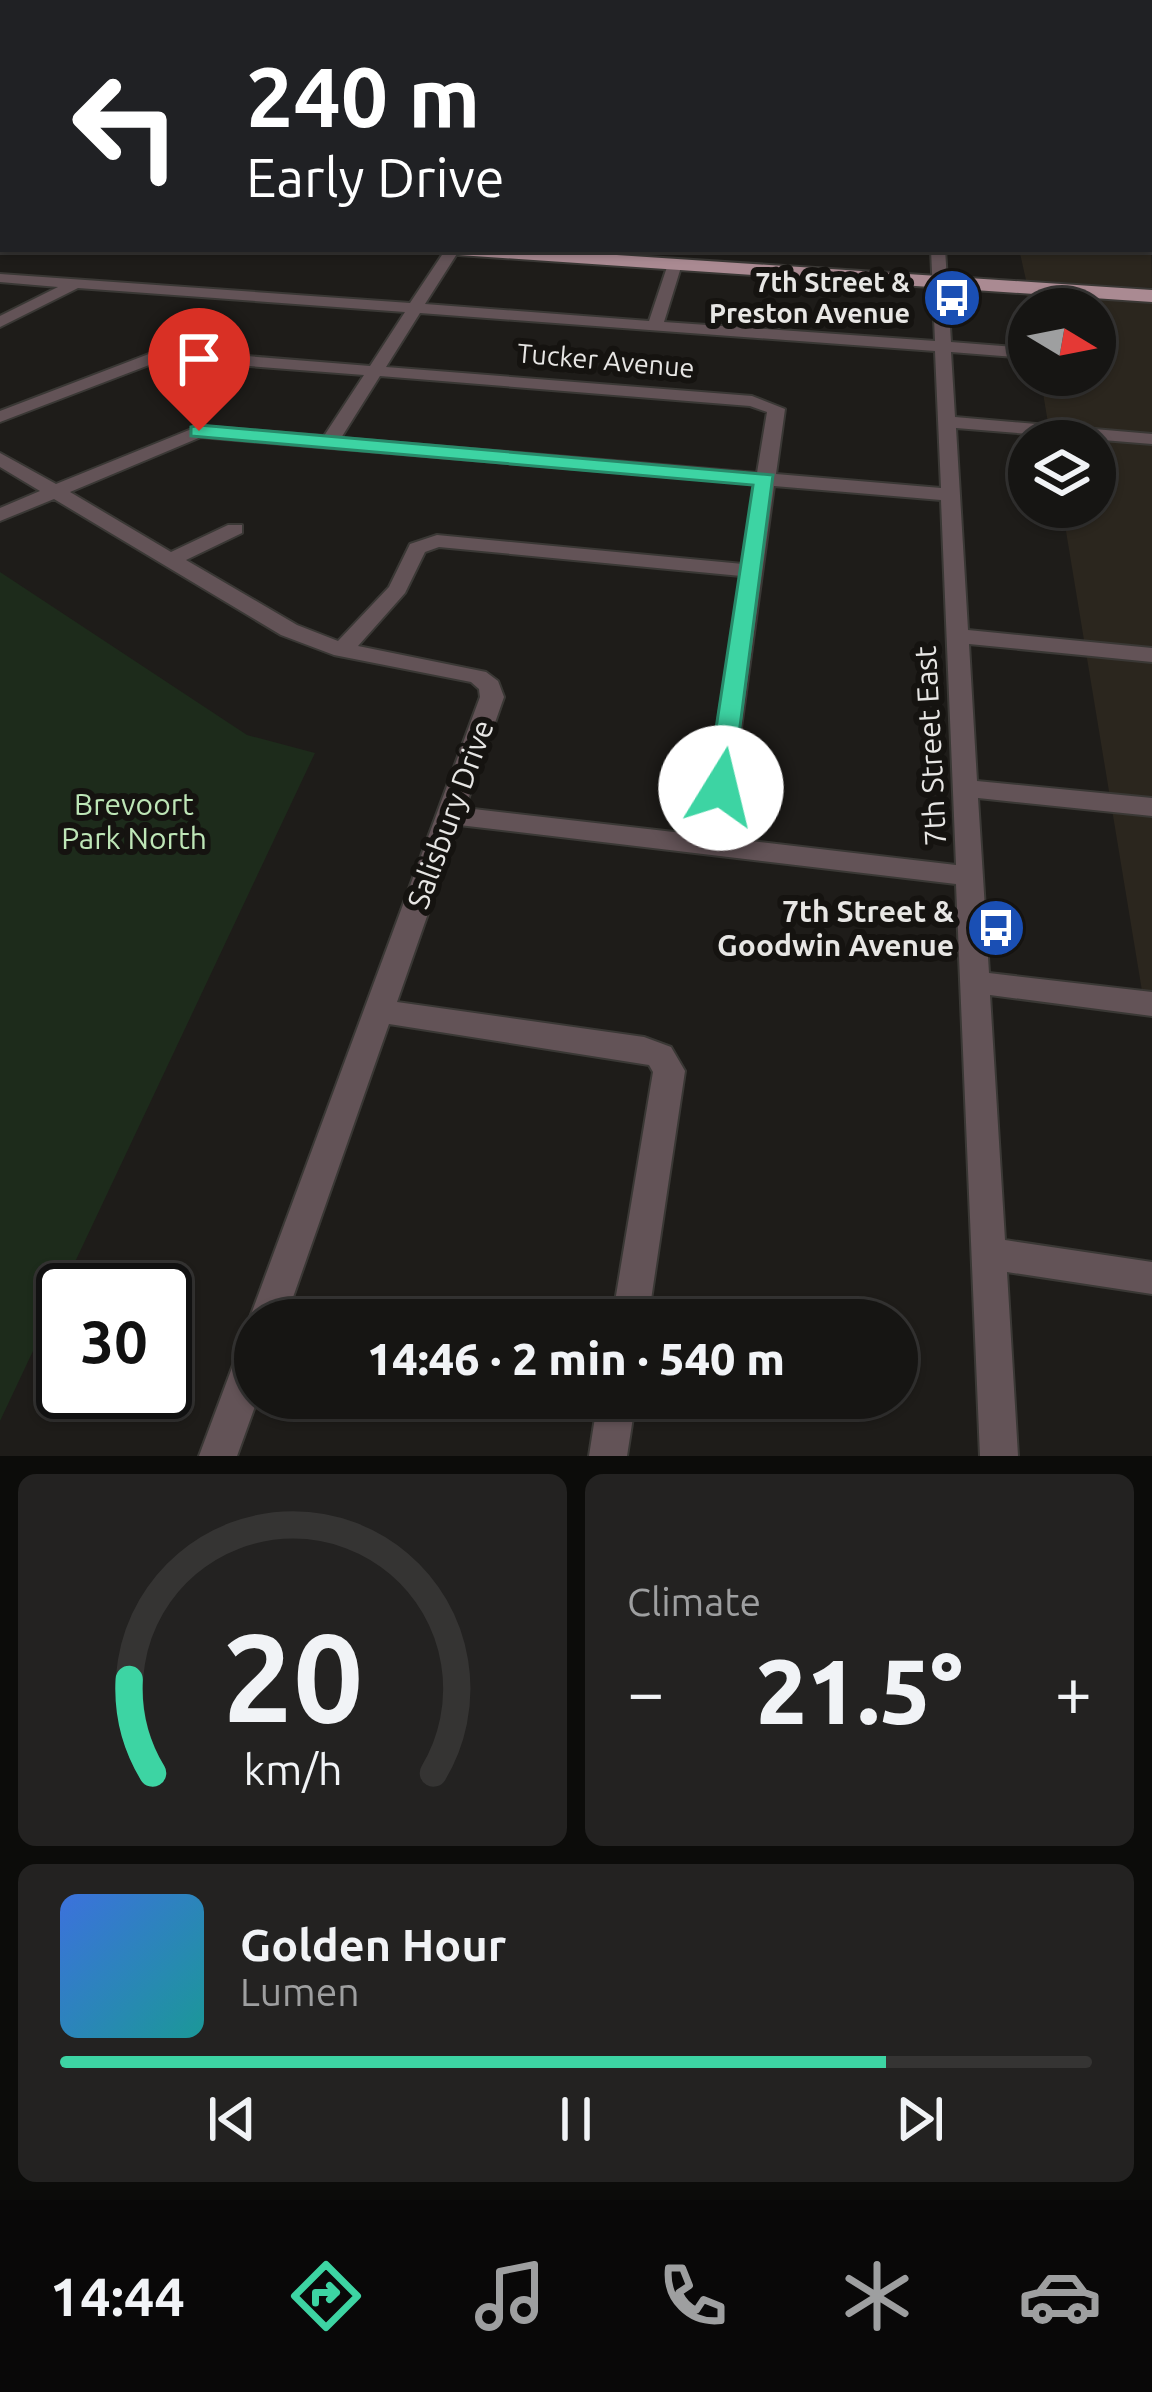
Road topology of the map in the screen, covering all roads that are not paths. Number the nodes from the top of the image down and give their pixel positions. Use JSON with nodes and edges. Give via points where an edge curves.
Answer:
{"nodes":[{"id":1,"x":897,"y":0,"type":"edge"},
{"id":2,"x":924,"y":0,"type":"edge"},
{"id":3,"x":448,"y":252,"type":"edge"},
{"id":4,"x":495,"y":252,"type":"edge"},
{"id":5,"x":592,"y":252,"type":"edge"},
{"id":6,"x":938,"y":252,"type":"edge"},
{"id":7,"x":675,"y":264,"type":"junction"},
{"id":8,"x":0,"y":278,"type":"edge"},
{"id":9,"x":940,"y":278,"type":"junction"},
{"id":10,"x":74,"y":283,"type":"junction"},
{"id":11,"x":1152,"y":292,"type":"edge"},
{"id":12,"x":417,"y":308,"type":"junction"},
{"id":13,"x":0,"y":322,"type":"edge"},
{"id":14,"x":655,"y":325,"type":"junction"},
{"id":15,"x":943,"y":346,"type":"junction"},
{"id":16,"x":1008,"y":351,"type":"edge"},
{"id":17,"x":375,"y":371,"type":"junction"},
{"id":18,"x":0,"y":417,"type":"edge"},
{"id":19,"x":948,"y":422,"type":"junction"},
{"id":20,"x":1152,"y":439,"type":"edge"},
{"id":21,"x":328,"y":442,"type":"junction"},
{"id":22,"x":0,"y":459,"type":"edge"},
{"id":23,"x":765,"y":479,"type":"junction"},
{"id":24,"x":54,"y":491,"type":"junction"},
{"id":25,"x":950,"y":495,"type":"junction"},
{"id":26,"x":0,"y":515,"type":"edge"},
{"id":27,"x":235,"y":529,"type":"dead end"},
{"id":28,"x":170,"y":560,"type":"junction"},
{"id":29,"x":752,"y":571,"type":"junction"},
{"id":30,"x":957,"y":636,"type":"junction"},
{"id":31,"x":341,"y":650,"type":"junction"},
{"id":32,"x":1152,"y":656,"type":"edge"},
{"id":33,"x":965,"y":788,"type":"junction"},
{"id":34,"x":1152,"y":807,"type":"edge"},
{"id":35,"x":451,"y":815,"type":"junction"},
{"id":36,"x":712,"y":846,"type":"junction"},
{"id":37,"x":970,"y":876,"type":"junction"},
{"id":38,"x":975,"y":982,"type":"junction"},
{"id":39,"x":1152,"y":1004,"type":"edge"},
{"id":40,"x":379,"y":1012,"type":"junction"},
{"id":41,"x":989,"y":1253,"type":"junction"},
{"id":42,"x":1152,"y":1279,"type":"edge"},
{"id":43,"x":275,"y":1299,"type":"edge"},
{"id":44,"x":633,"y":1299,"type":"edge"},
{"id":45,"x":234,"y":1412,"type":"edge"},
{"id":46,"x":614,"y":1419,"type":"edge"},
{"id":47,"x":218,"y":1456,"type":"edge"},
{"id":48,"x":608,"y":1456,"type":"edge"},
{"id":49,"x":999,"y":1456,"type":"edge"}],
"edges":[{"from":1,"to":2,"type":"street"},
{"from":3,"to":12,"type":"street"},
{"from":4,"to":7,"type":"main road"},
{"from":5,"to":9,"type":"main road"},
{"from":6,"to":9,"type":"street","name":"7th Street East"},
{"from":7,"to":9,"type":"main road"},
{"from":7,"to":14,"type":"street"},
{"from":8,"to":10,"type":"street"},
{"from":9,"to":11,"type":"main road"},
{"from":9,"to":15,"type":"street","name":"7th Street East"},
{"from":10,"to":12,"type":"street"},
{"from":10,"to":13,"type":"street"},
{"from":12,"to":14,"type":"street"},
{"from":12,"to":17,"type":"street"},
{"from":14,"to":15,"type":"street"},
{"from":15,"to":16,"type":"street"},
{"from":15,"to":19,"type":"street","name":"7th Street East"},
{"from":17,"to":18,"type":"street","name":"Tucker Avenue","via":[[154,357]]},
{"from":17,"to":21,"type":"street"},
{"from":17,"to":23,"type":"street","name":"Tucker Avenue","via":[[766,403],[776,409]]},
{"from":19,"to":20,"type":"street"},
{"from":19,"to":25,"type":"street","name":"7th Street East"},
{"from":21,"to":23,"type":"street"},
{"from":21,"to":24,"type":"street","via":[[199,431]]},
{"from":22,"to":24,"type":"street","name":"Salisbury Drive"},
{"from":23,"to":25,"type":"street"},
{"from":23,"to":29,"type":"street","name":"Tucker Avenue"},
{"from":24,"to":26,"type":"street"},
{"from":24,"to":28,"type":"street","name":"Salisbury Drive"},
{"from":25,"to":30,"type":"street","name":"7th Street East"},
{"from":27,"to":28,"type":"street"},
{"from":28,"to":31,"type":"street","name":"Salisbury Drive"},
{"from":29,"to":31,"type":"street","via":[[436,541],[417,548],[385,607]]},
{"from":29,"to":36,"type":"street","name":"Tucker Avenue"},
{"from":30,"to":32,"type":"street"},
{"from":30,"to":33,"type":"street","name":"7th Street East"},
{"from":31,"to":35,"type":"street","name":"Salisbury Drive","via":[[490,686]]},
{"from":33,"to":34,"type":"street"},
{"from":33,"to":37,"type":"street","name":"7th Street East"},
{"from":35,"to":36,"type":"street"},
{"from":35,"to":40,"type":"street","name":"Salisbury Drive"},
{"from":36,"to":37,"type":"street"},
{"from":37,"to":38,"type":"street","name":"7th Street East"},
{"from":38,"to":39,"type":"street"},
{"from":38,"to":41,"type":"street","name":"7th Street East"},
{"from":40,"to":43,"type":"street","name":"Salisbury Drive"},
{"from":40,"to":44,"type":"street","via":[[660,1057],[669,1071]]},
{"from":41,"to":42,"type":"street"},
{"from":41,"to":49,"type":"street","name":"7th Street East"},
{"from":45,"to":47,"type":"street"},
{"from":46,"to":48,"type":"street"}]}
